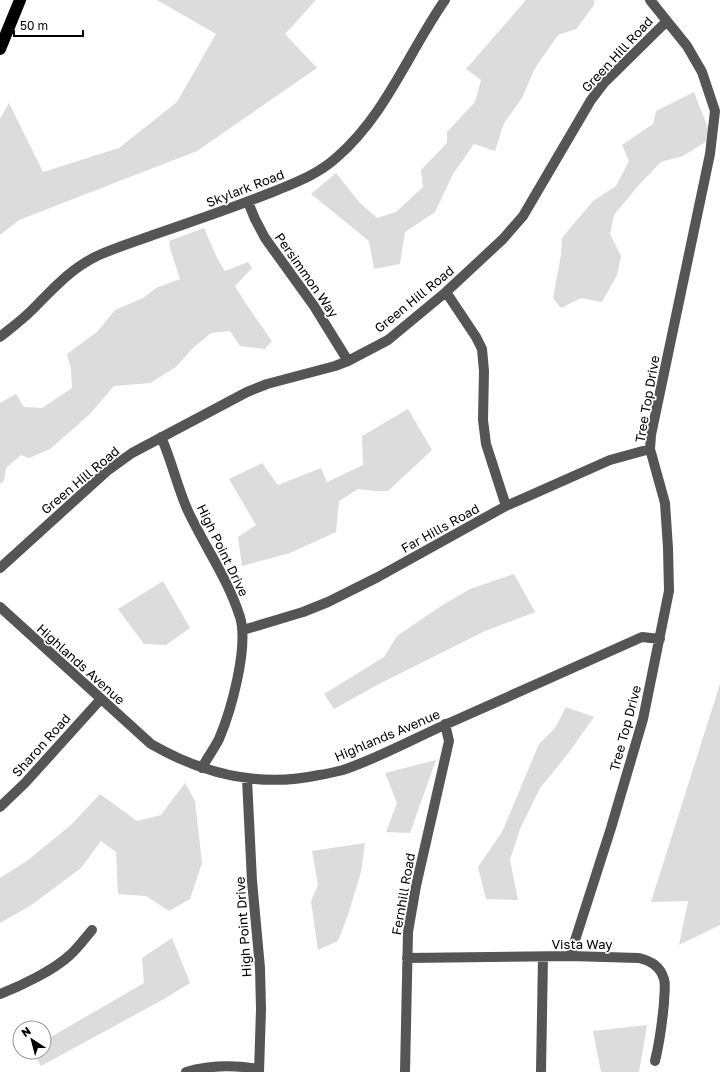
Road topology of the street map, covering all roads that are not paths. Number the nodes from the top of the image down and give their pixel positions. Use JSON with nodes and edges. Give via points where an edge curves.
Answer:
{"nodes":[{"id":1,"x":20,"y":0,"type":"edge"},
{"id":2,"x":445,"y":0,"type":"edge"},
{"id":3,"x":650,"y":0,"type":"edge"},
{"id":4,"x":667,"y":21,"type":"junction"},
{"id":5,"x":0,"y":49,"type":"edge"},
{"id":6,"x":718,"y":111,"type":"edge"},
{"id":7,"x":248,"y":202,"type":"junction"},
{"id":8,"x":446,"y":292,"type":"junction"},
{"id":9,"x":0,"y":337,"type":"edge"},
{"id":10,"x":348,"y":361,"type":"junction"},
{"id":11,"x":161,"y":437,"type":"junction"},
{"id":12,"x":650,"y":449,"type":"junction"},
{"id":13,"x":506,"y":506,"type":"junction"},
{"id":14,"x":0,"y":568,"type":"edge"},
{"id":15,"x":0,"y":607,"type":"edge"},
{"id":16,"x":243,"y":630,"type":"junction"},
{"id":17,"x":660,"y":639,"type":"junction"},
{"id":18,"x":100,"y":700,"type":"junction"},
{"id":19,"x":445,"y":724,"type":"junction"},
{"id":20,"x":202,"y":768,"type":"junction"},
{"id":21,"x":247,"y":779,"type":"junction"},
{"id":22,"x":0,"y":807,"type":"edge"},
{"id":23,"x":92,"y":930,"type":"dead end"},
{"id":24,"x":570,"y":956,"type":"junction"},
{"id":25,"x":543,"y":957,"type":"junction"},
{"id":26,"x":407,"y":958,"type":"junction"},
{"id":27,"x":0,"y":994,"type":"edge"},
{"id":28,"x":655,"y":1061,"type":"dead end"},
{"id":29,"x":259,"y":1071,"type":"edge"},
{"id":30,"x":186,"y":1072,"type":"edge"},
{"id":31,"x":405,"y":1072,"type":"edge"},
{"id":32,"x":540,"y":1072,"type":"edge"}],
"edges":[{"from":1,"to":5,"type":"highway"},
{"from":2,"to":7,"type":"street","name":"Skylark Road","via":[[432,18],[392,91],[352,144],[316,173]]},
{"from":3,"to":4,"type":"street","name":"Tree Top Drive"},
{"from":4,"to":6,"type":"street","name":"Tree Top Drive","via":[[697,61]]},
{"from":4,"to":8,"type":"street","name":"Green Hill Road","via":[[604,83],[591,100],[523,216],[503,239]]},
{"from":6,"to":12,"type":"street","name":"Tree Top Drive"},
{"from":7,"to":9,"type":"street","name":"Skylark Road","via":[[84,262]]},
{"from":7,"to":10,"type":"street","name":"Persimmon Way","via":[[265,238],[314,306]]},
{"from":8,"to":10,"type":"street","name":"Green Hill Road","via":[[388,340]]},
{"from":8,"to":13,"type":"street","via":[[482,349],[486,444]]},
{"from":10,"to":11,"type":"street","name":"Green Hill Road","via":[[247,392]]},
{"from":11,"to":14,"type":"street","name":"Green Hill Road","via":[[107,471]]},
{"from":11,"to":16,"type":"street","name":"High Point Drive","via":[[188,509],[228,584]]},
{"from":12,"to":13,"type":"street","name":"Far Hills Road","via":[[610,460]]},
{"from":12,"to":17,"type":"street","name":"Tree Top Drive","via":[[665,503],[668,548],[669,591]]},
{"from":13,"to":16,"type":"street","name":"Far Hills Road","via":[[328,602]]},
{"from":15,"to":18,"type":"street","name":"Highlands Avenue"},
{"from":16,"to":20,"type":"street","name":"High Point Drive","via":[[232,701],[218,739]]},
{"from":17,"to":19,"type":"street","name":"Highlands Avenue","via":[[642,638]]},
{"from":17,"to":24,"type":"street","name":"Tree Top Drive","via":[[643,719]]},
{"from":18,"to":20,"type":"street","name":"Highlands Avenue","via":[[151,744],[171,756]]},
{"from":18,"to":22,"type":"street","name":"Sharon Road"},
{"from":19,"to":21,"type":"street","name":"Highlands Avenue","via":[[341,770],[304,778],[268,781]]},
{"from":19,"to":26,"type":"street","name":"Fernhill Road","via":[[450,741],[416,886],[408,932]]},
{"from":20,"to":21,"type":"street","name":"Highlands Avenue"},
{"from":21,"to":29,"type":"street","name":"High Point Drive","via":[[260,968]]},
{"from":23,"to":27,"type":"street","via":[[70,956],[19,986]]},
{"from":24,"to":25,"type":"street","name":"Vista Way"},
{"from":24,"to":28,"type":"street","name":"Vista Way","via":[[640,958],[649,960],[661,972],[665,988],[661,1035]]},
{"from":25,"to":26,"type":"street","name":"Vista Way"},
{"from":25,"to":32,"type":"street"},
{"from":26,"to":31,"type":"street","name":"Fernhill Road"},
{"from":29,"to":30,"type":"street","via":[[226,1066]]}]}
